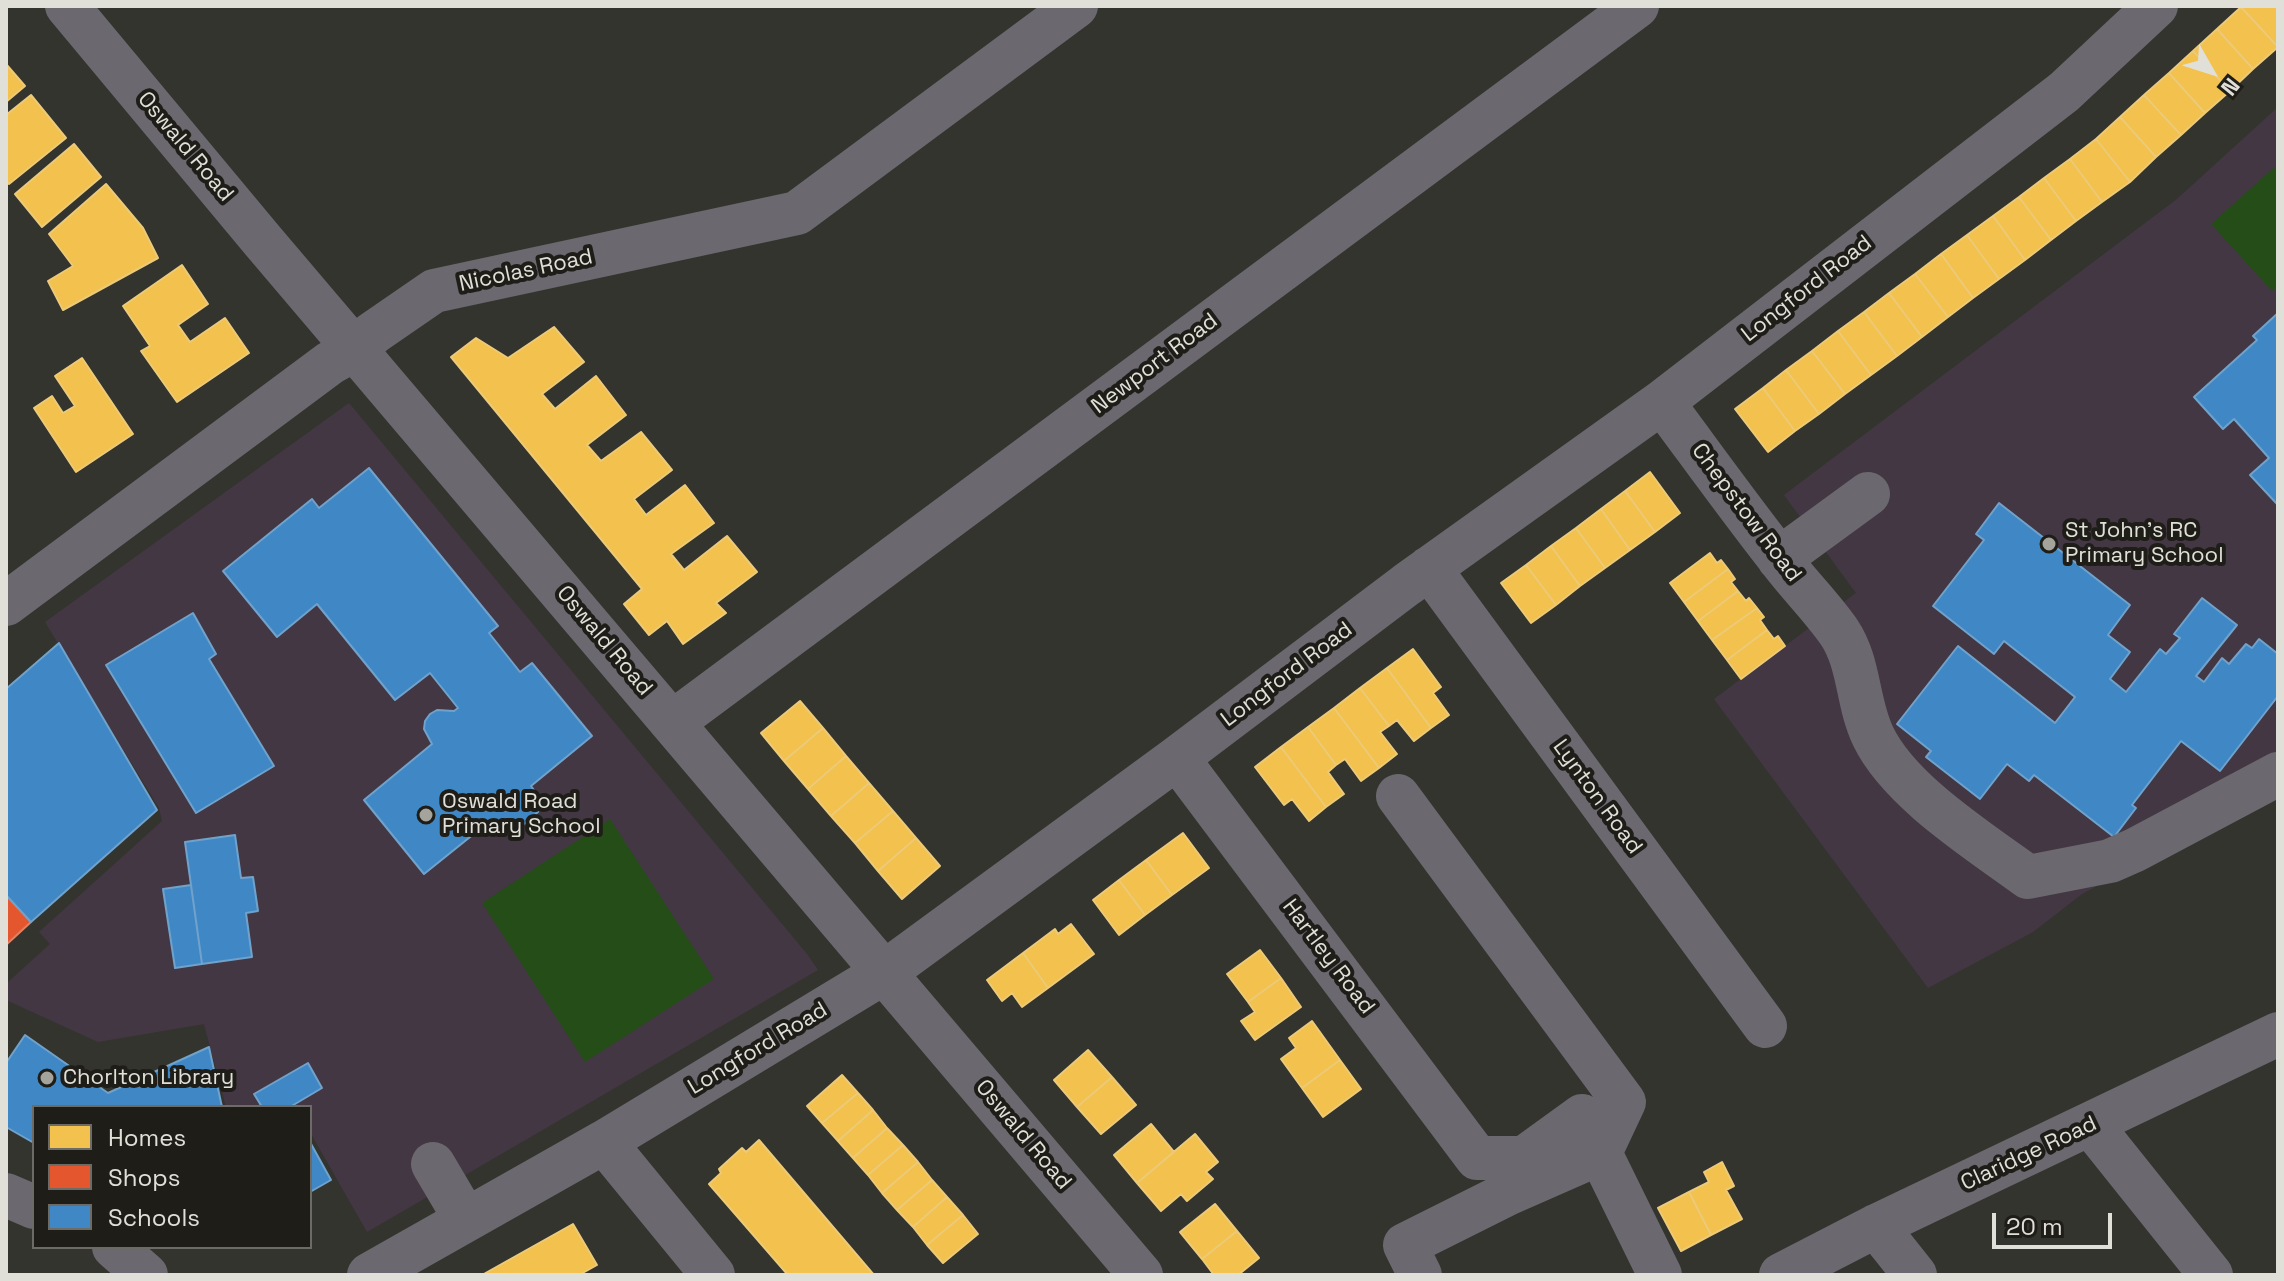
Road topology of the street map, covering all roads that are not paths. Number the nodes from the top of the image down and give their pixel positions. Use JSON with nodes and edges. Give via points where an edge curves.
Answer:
{"nodes":[{"id":1,"x":67,"y":6,"type":"edge"},
{"id":2,"x":1076,"y":6,"type":"edge"},
{"id":3,"x":1637,"y":6,"type":"edge"},
{"id":4,"x":2156,"y":6,"type":"edge"},
{"id":5,"x":355,"y":349,"type":"junction"},
{"id":6,"x":1662,"y":402,"type":"junction"},
{"id":7,"x":1868,"y":494,"type":"dead end"},
{"id":8,"x":1779,"y":559,"type":"junction"},
{"id":9,"x":1429,"y":568,"type":"junction"},
{"id":10,"x":6,"y":604,"type":"edge"},
{"id":11,"x":673,"y":722,"type":"junction"},
{"id":12,"x":1177,"y":758,"type":"junction"},
{"id":13,"x":2278,"y":774,"type":"edge"},
{"id":14,"x":1398,"y":796,"type":"dead end"},
{"id":15,"x":885,"y":972,"type":"junction"},
{"id":16,"x":1765,"y":1026,"type":"dead end"},
{"id":17,"x":2278,"y":1034,"type":"edge"},
{"id":18,"x":2091,"y":1125,"type":"junction"},
{"id":19,"x":604,"y":1142,"type":"junction"},
{"id":20,"x":1600,"y":1153,"type":"junction"},
{"id":21,"x":433,"y":1164,"type":"dead end"},
{"id":22,"x":6,"y":1195,"type":"edge"},
{"id":23,"x":32,"y":1206,"type":"edge"},
{"id":24,"x":466,"y":1220,"type":"junction"},
{"id":25,"x":1876,"y":1226,"type":"junction"},
{"id":26,"x":116,"y":1249,"type":"edge"},
{"id":27,"x":146,"y":1275,"type":"edge"},
{"id":28,"x":369,"y":1275,"type":"edge"},
{"id":29,"x":713,"y":1275,"type":"edge"},
{"id":30,"x":1141,"y":1275,"type":"edge"},
{"id":31,"x":1420,"y":1275,"type":"edge"},
{"id":32,"x":1660,"y":1275,"type":"edge"},
{"id":33,"x":1781,"y":1275,"type":"edge"},
{"id":34,"x":1915,"y":1275,"type":"edge"},
{"id":35,"x":2211,"y":1275,"type":"edge"}],
"edges":[{"from":1,"to":5,"type":"street","name":"Oswald Road"},
{"from":2,"to":5,"type":"street","name":"Nicolas Road","via":[[797,213],[434,291]]},
{"from":3,"to":11,"type":"street","name":"Newport Road"},
{"from":4,"to":6,"type":"street","name":"Longford Road","via":[[2064,92]]},
{"from":5,"to":10,"type":"street","name":"Nicolas Road"},
{"from":5,"to":11,"type":"street","name":"Oswald Road"},
{"from":6,"to":8,"type":"street","name":"Chepstow Road"},
{"from":6,"to":9,"type":"street","name":"Longford Road"},
{"from":7,"to":8,"type":"street"},
{"from":8,"to":13,"type":"street","name":"Chepstow Road","via":[[1833,623],[1850,653],[1872,735],[1886,759],[1947,817],[2028,877],[2110,861]]},
{"from":9,"to":12,"type":"street","name":"Longford Road"},
{"from":9,"to":16,"type":"street","name":"Lynton Road"},
{"from":11,"to":15,"type":"street","name":"Oswald Road"},
{"from":12,"to":15,"type":"street","name":"Longford Road"},
{"from":12,"to":20,"type":"street","name":"Hartley Road","via":[[1477,1158],[1524,1158],[1582,1116]]},
{"from":14,"to":20,"type":"street","via":[[1624,1102]]},
{"from":15,"to":19,"type":"street","name":"Longford Road"},
{"from":15,"to":30,"type":"street","name":"Oswald Road"},
{"from":17,"to":18,"type":"street","name":"Claridge Road"},
{"from":18,"to":25,"type":"street","name":"Claridge Road"},
{"from":18,"to":35,"type":"street"},
{"from":19,"to":24,"type":"street","name":"Longford Road"},
{"from":19,"to":29,"type":"street"},
{"from":20,"to":31,"type":"street","via":[[1405,1245]]},
{"from":20,"to":32,"type":"street"},
{"from":21,"to":24,"type":"street"},
{"from":22,"to":23,"type":"street"},
{"from":24,"to":28,"type":"street","name":"Longford Road"},
{"from":25,"to":33,"type":"street","name":"Claridge Road"},
{"from":25,"to":34,"type":"street"},
{"from":26,"to":27,"type":"street"}]}
